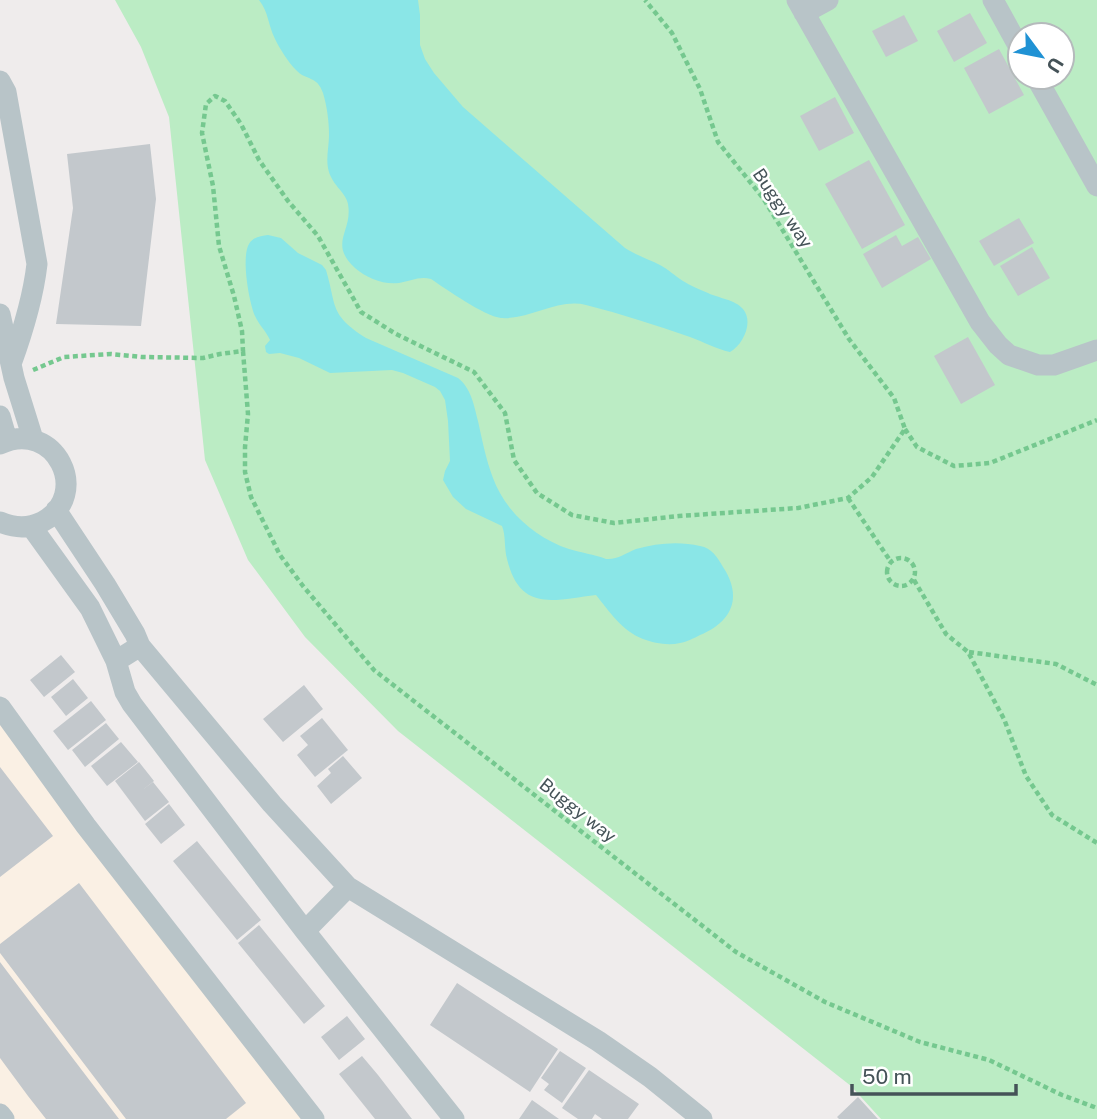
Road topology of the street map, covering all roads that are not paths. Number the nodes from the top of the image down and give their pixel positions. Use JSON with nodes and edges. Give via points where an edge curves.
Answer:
{"nodes":[{"id":1,"x":828,"y":0,"type":"edge"},
{"id":2,"x":993,"y":0,"type":"edge"},
{"id":3,"x":801,"y":6,"type":"edge"},
{"id":4,"x":1006,"y":24,"type":"edge"},
{"id":5,"x":0,"y":81,"type":"edge"},
{"id":6,"x":1044,"y":91,"type":"edge"},
{"id":7,"x":1097,"y":187,"type":"edge"},
{"id":8,"x":0,"y":314,"type":"edge"},
{"id":9,"x":1097,"y":350,"type":"edge"},
{"id":10,"x":13,"y":371,"type":"junction"},
{"id":11,"x":0,"y":416,"type":"edge"},
{"id":12,"x":33,"y":439,"type":"junction"},
{"id":13,"x":4,"y":442,"type":"edge"},
{"id":14,"x":56,"y":510,"type":"junction"},
{"id":15,"x":31,"y":526,"type":"junction"},
{"id":16,"x":3,"y":527,"type":"edge"},
{"id":17,"x":140,"y":646,"type":"junction"},
{"id":18,"x":116,"y":661,"type":"junction"},
{"id":19,"x":0,"y":707,"type":"edge"},
{"id":20,"x":348,"y":887,"type":"junction"},
{"id":21,"x":305,"y":931,"type":"junction"},
{"id":22,"x":0,"y":1114,"type":"edge"},
{"id":23,"x":4,"y":1119,"type":"edge"},
{"id":24,"x":314,"y":1119,"type":"edge"},
{"id":25,"x":454,"y":1119,"type":"edge"},
{"id":26,"x":702,"y":1119,"type":"edge"}],
"edges":[{"from":1,"to":3,"type":"street"},
{"from":2,"to":4,"type":"street"},
{"from":3,"to":9,"type":"street","via":[[973,310],[998,345],[1009,355],[1038,365],[1054,365]]},
{"from":5,"to":10,"type":"street","via":[[6,92],[37,264]]},
{"from":6,"to":7,"type":"street"},
{"from":8,"to":10,"type":"street"},
{"from":10,"to":12,"type":"street"},
{"from":11,"to":13,"type":"street"},
{"from":12,"to":13,"type":"street"},
{"from":12,"to":14,"type":"street","via":[[54,452],[65,475],[63,499]]},
{"from":14,"to":15,"type":"street"},
{"from":14,"to":17,"type":"street","via":[[106,584]]},
{"from":15,"to":16,"type":"street"},
{"from":15,"to":18,"type":"street","via":[[90,608]]},
{"from":17,"to":18,"type":"street"},
{"from":17,"to":20,"type":"street"},
{"from":18,"to":21,"type":"street","via":[[132,704]]},
{"from":19,"to":24,"type":"street","via":[[86,826]]},
{"from":20,"to":21,"type":"street"},
{"from":20,"to":26,"type":"street","via":[[598,1041]]},
{"from":21,"to":25,"type":"street"},
{"from":22,"to":23,"type":"street"}]}
